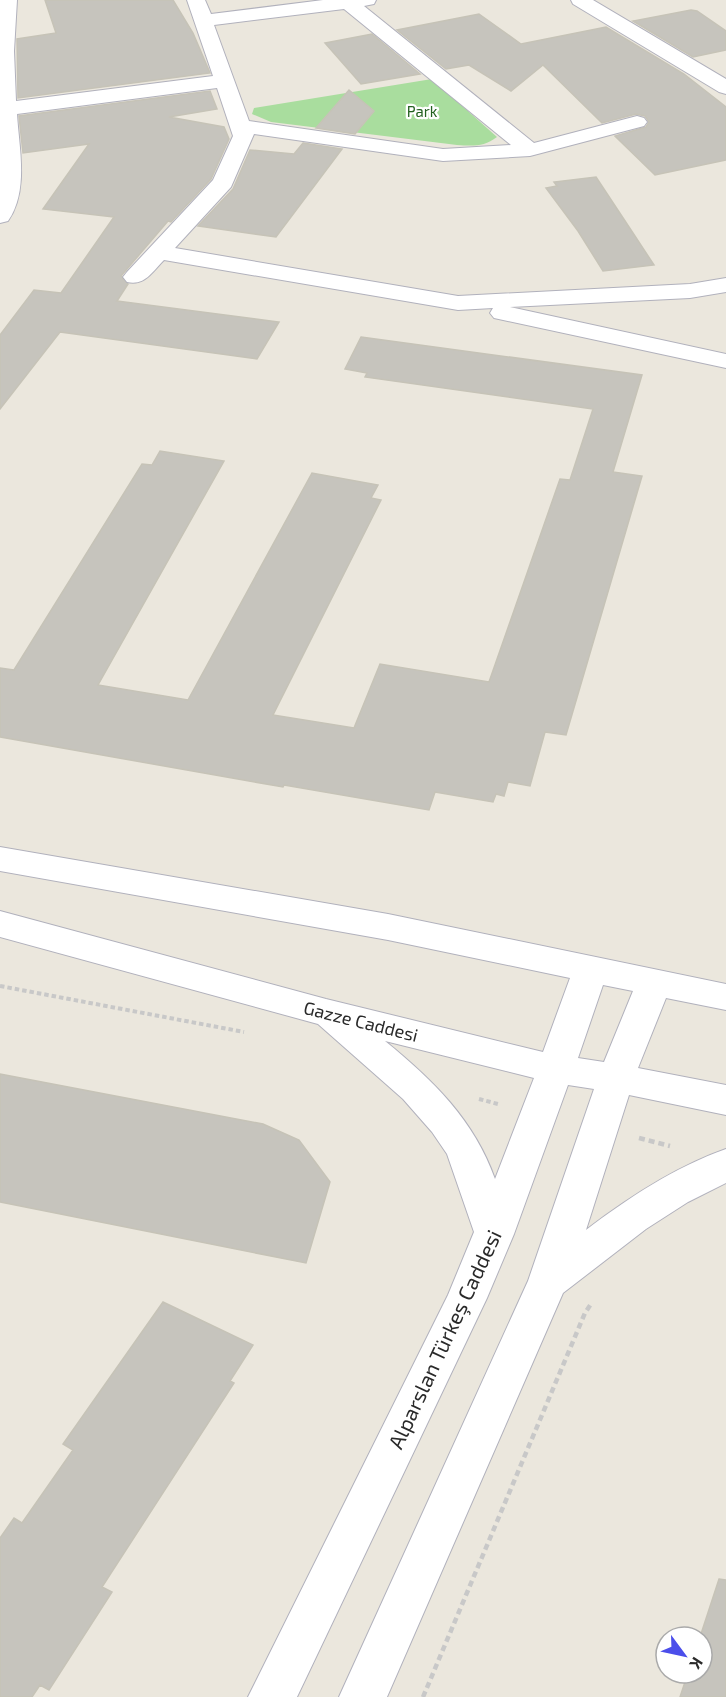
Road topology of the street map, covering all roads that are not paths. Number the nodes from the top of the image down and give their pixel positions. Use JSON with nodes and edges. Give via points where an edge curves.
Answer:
{"nodes":[{"id":1,"x":8,"y":0,"type":"edge"},
{"id":2,"x":196,"y":0,"type":"edge"},
{"id":3,"x":580,"y":0,"type":"edge"},
{"id":4,"x":358,"y":2,"type":"edge"},
{"id":5,"x":202,"y":21,"type":"junction"},
{"id":6,"x":225,"y":81,"type":"junction"},
{"id":7,"x":726,"y":87,"type":"edge"},
{"id":8,"x":6,"y":109,"type":"junction"},
{"id":9,"x":637,"y":122,"type":"dead end"},
{"id":10,"x":241,"y":126,"type":"junction"},
{"id":11,"x":530,"y":150,"type":"junction"},
{"id":12,"x":5,"y":174,"type":"edge"},
{"id":13,"x":0,"y":216,"type":"edge"},
{"id":14,"x":159,"y":252,"type":"junction"},
{"id":15,"x":135,"y":277,"type":"dead end"},
{"id":16,"x":726,"y":285,"type":"edge"},
{"id":17,"x":458,"y":303,"type":"junction"},
{"id":18,"x":726,"y":361,"type":"edge"},
{"id":19,"x":0,"y":858,"type":"edge"},
{"id":20,"x":0,"y":924,"type":"edge"},
{"id":21,"x":591,"y":970,"type":"junction"},
{"id":22,"x":654,"y":983,"type":"junction"},
{"id":23,"x":726,"y":997,"type":"edge"},
{"id":24,"x":326,"y":1013,"type":"junction"},
{"id":25,"x":555,"y":1068,"type":"junction"},
{"id":26,"x":616,"y":1078,"type":"junction"},
{"id":27,"x":726,"y":1100,"type":"edge"},
{"id":28,"x":726,"y":1165,"type":"edge"},
{"id":29,"x":494,"y":1234,"type":"junction"},
{"id":30,"x":548,"y":1281,"type":"junction"},
{"id":31,"x":272,"y":1697,"type":"edge"},
{"id":32,"x":363,"y":1697,"type":"edge"}],
"edges":[{"from":1,"to":8,"type":"street","via":[[4,51]]},
{"from":2,"to":5,"type":"street"},
{"from":3,"to":7,"type":"street"},
{"from":4,"to":5,"type":"street"},
{"from":4,"to":11,"type":"street"},
{"from":5,"to":6,"type":"street"},
{"from":6,"to":8,"type":"street"},
{"from":6,"to":10,"type":"street"},
{"from":8,"to":12,"type":"street"},
{"from":9,"to":11,"type":"street"},
{"from":10,"to":11,"type":"street","via":[[443,155]]},
{"from":10,"to":14,"type":"street","via":[[244,136],[223,182]]},
{"from":12,"to":13,"type":"street","via":[[10,185]]},
{"from":14,"to":15,"type":"street"},
{"from":14,"to":17,"type":"street"},
{"from":16,"to":17,"type":"street","via":[[690,291]]},
{"from":17,"to":18,"type":"street"},
{"from":19,"to":21,"type":"street","via":[[388,927]]},
{"from":20,"to":24,"type":"street","name":"Gazze Caddesi"},
{"from":21,"to":22,"type":"street"},
{"from":21,"to":25,"type":"street","name":"Alparslan Türkeş Caddesi"},
{"from":22,"to":23,"type":"street"},
{"from":22,"to":26,"type":"street"},
{"from":24,"to":25,"type":"street","name":"Gazze Caddesi"},
{"from":24,"to":29,"type":"street","via":[[434,1106],[471,1165]]},
{"from":25,"to":26,"type":"street","name":"Gazze Caddesi"},
{"from":25,"to":29,"type":"street","name":"Alparslan Türkeş Caddesi"},
{"from":26,"to":27,"type":"street","name":"Gazze Caddesi"},
{"from":26,"to":30,"type":"street"},
{"from":28,"to":30,"type":"street","via":[[632,1217]]},
{"from":29,"to":31,"type":"street","name":"Alparslan Türkeş Caddesi","via":[[439,1358]]},
{"from":30,"to":32,"type":"street"}]}
